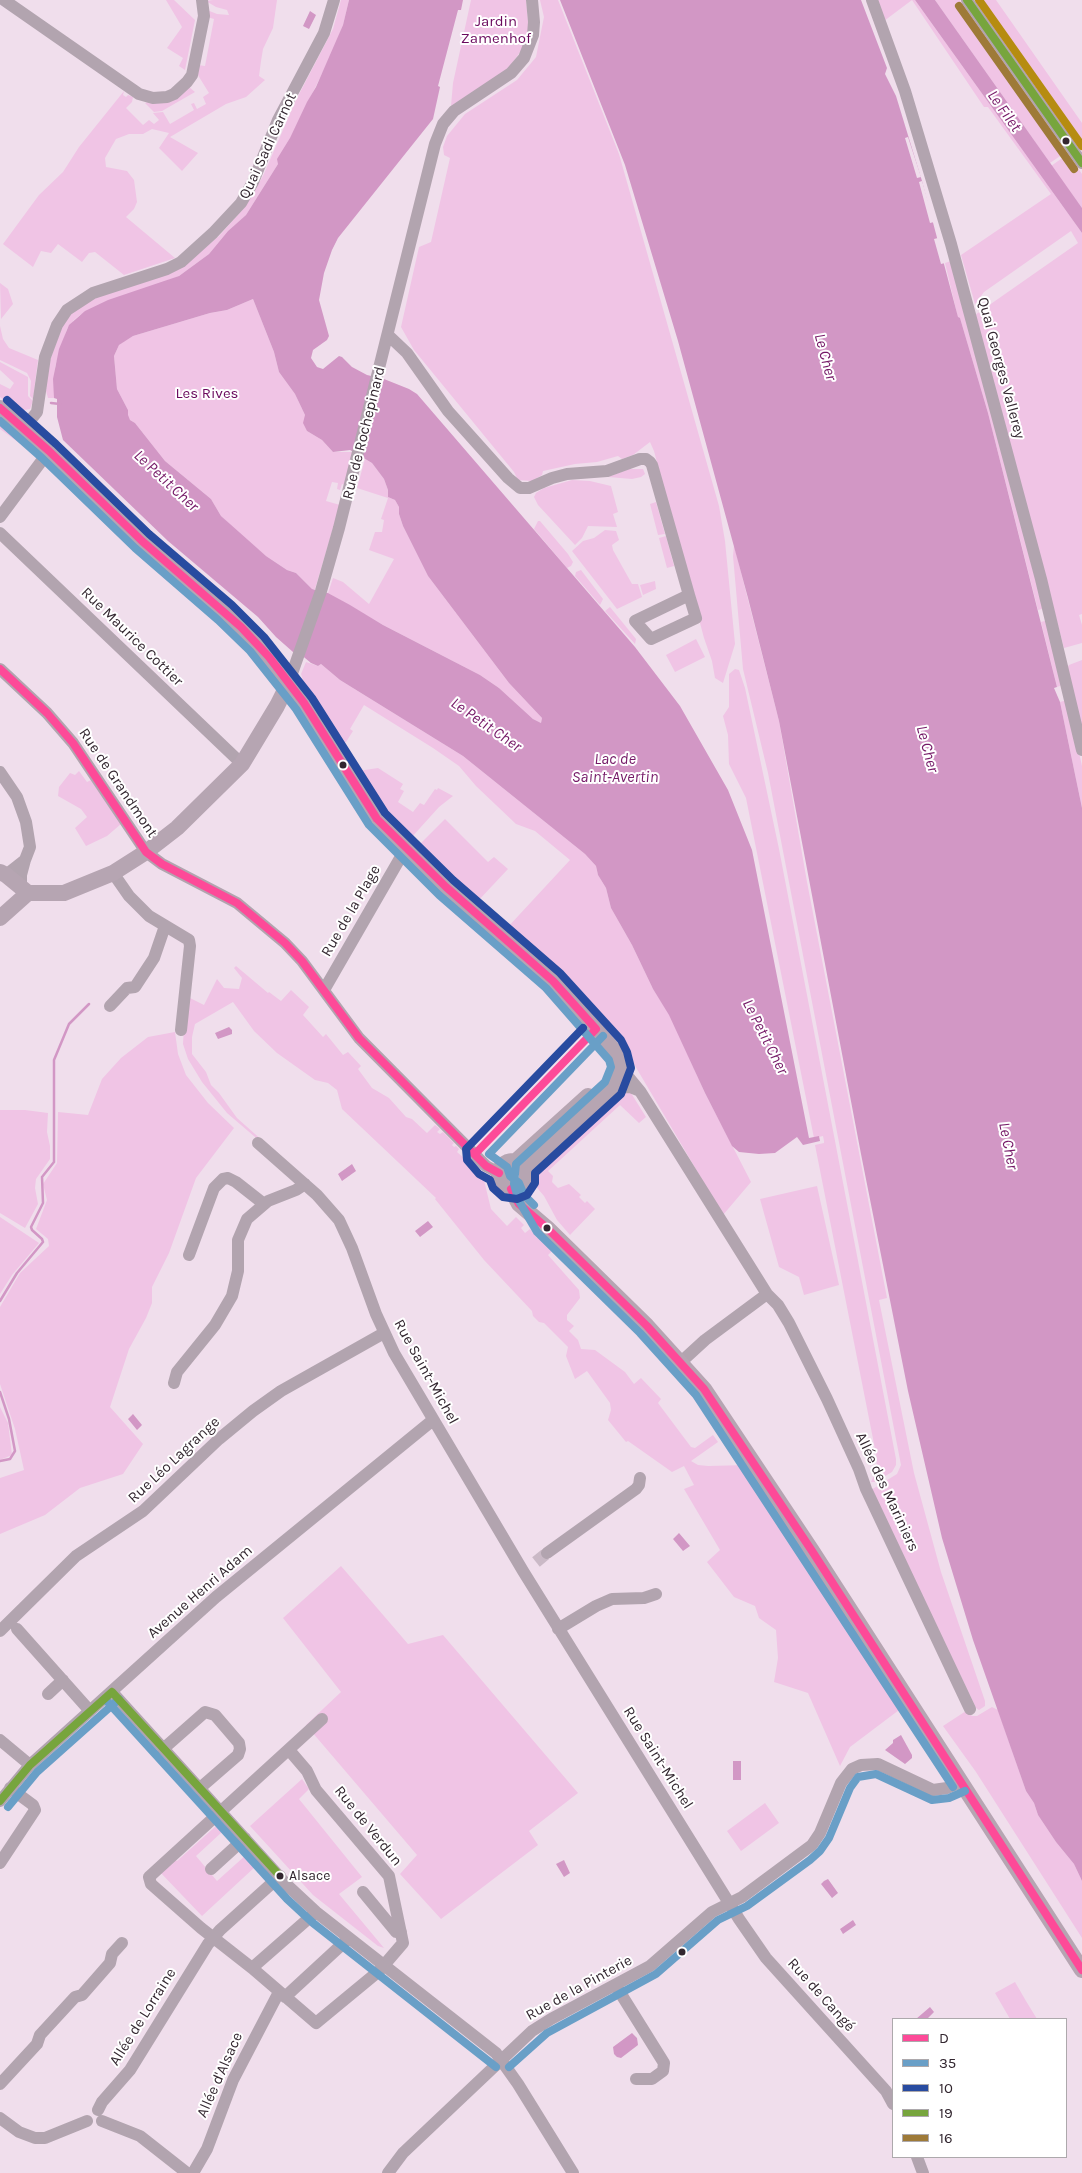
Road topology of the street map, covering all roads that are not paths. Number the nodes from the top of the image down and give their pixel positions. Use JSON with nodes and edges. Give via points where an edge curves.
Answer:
{"nodes":[{"id":1,"x":4,"y":0,"type":"edge"},
{"id":2,"x":202,"y":0,"type":"edge"},
{"id":3,"x":334,"y":0,"type":"edge"},
{"id":4,"x":532,"y":0,"type":"edge"},
{"id":5,"x":872,"y":0,"type":"edge"},
{"id":6,"x":967,"y":0,"type":"edge"},
{"id":7,"x":1082,"y":163,"type":"edge"},
{"id":8,"x":388,"y":335,"type":"junction"},
{"id":9,"x":0,"y":408,"type":"edge"},
{"id":10,"x":24,"y":428,"type":"junction"},
{"id":11,"x":49,"y":451,"type":"junction"},
{"id":12,"x":0,"y":517,"type":"edge"},
{"id":13,"x":0,"y":533,"type":"edge"},
{"id":14,"x":689,"y":595,"type":"dead end"},
{"id":15,"x":0,"y":669,"type":"edge"},
{"id":16,"x":289,"y":682,"type":"junction"},
{"id":17,"x":1082,"y":750,"type":"edge"},
{"id":18,"x":242,"y":764,"type":"junction"},
{"id":19,"x":0,"y":772,"type":"edge"},
{"id":20,"x":408,"y":851,"type":"junction"},
{"id":21,"x":146,"y":852,"type":"junction"},
{"id":22,"x":25,"y":860,"type":"junction"},
{"id":23,"x":113,"y":873,"type":"junction"},
{"id":24,"x":3,"y":874,"type":"edge"},
{"id":25,"x":24,"y":890,"type":"junction"},
{"id":26,"x":0,"y":918,"type":"edge"},
{"id":27,"x":165,"y":926,"type":"junction"},
{"id":28,"x":324,"y":990,"type":"junction"},
{"id":29,"x":110,"y":1006,"type":"dead end"},
{"id":30,"x":181,"y":1030,"type":"dead end"},
{"id":31,"x":601,"y":1035,"type":"junction"},
{"id":32,"x":621,"y":1068,"type":"junction"},
{"id":33,"x":613,"y":1088,"type":"junction"},
{"id":34,"x":640,"y":1091,"type":"junction"},
{"id":35,"x":258,"y":1142,"type":"dead end"},
{"id":36,"x":499,"y":1173,"type":"joint"},
{"id":37,"x":519,"y":1176,"type":"junction"},
{"id":38,"x":305,"y":1184,"type":"junction"},
{"id":39,"x":264,"y":1204,"type":"junction"},
{"id":40,"x":188,"y":1255,"type":"dead end"},
{"id":41,"x":767,"y":1294,"type":"junction"},
{"id":42,"x":384,"y":1333,"type":"junction"},
{"id":43,"x":681,"y":1362,"type":"junction"},
{"id":44,"x":174,"y":1382,"type":"dead end"},
{"id":45,"x":433,"y":1420,"type":"junction"},
{"id":46,"x":640,"y":1478,"type":"dead end"},
{"id":47,"x":547,"y":1553,"type":"tunnel mouth"},
{"id":48,"x":656,"y":1594,"type":"dead end"},
{"id":49,"x":18,"y":1629,"type":"dead end"},
{"id":50,"x":558,"y":1629,"type":"junction"},
{"id":51,"x":0,"y":1631,"type":"edge"},
{"id":52,"x":63,"y":1680,"type":"junction"},
{"id":53,"x":112,"y":1692,"type":"junction"},
{"id":54,"x":48,"y":1694,"type":"dead end"},
{"id":55,"x":970,"y":1709,"type":"dead end"},
{"id":56,"x":90,"y":1711,"type":"junction"},
{"id":57,"x":322,"y":1719,"type":"dead end"},
{"id":58,"x":0,"y":1740,"type":"edge"},
{"id":59,"x":164,"y":1748,"type":"junction"},
{"id":60,"x":290,"y":1750,"type":"junction"},
{"id":61,"x":30,"y":1765,"type":"junction"},
{"id":62,"x":961,"y":1782,"type":"junction"},
{"id":63,"x":200,"y":1788,"type":"junction"},
{"id":64,"x":4,"y":1792,"type":"edge"},
{"id":65,"x":222,"y":1812,"type":"junction"},
{"id":66,"x":245,"y":1838,"type":"junction"},
{"id":67,"x":0,"y":1863,"type":"edge"},
{"id":68,"x":211,"y":1869,"type":"dead end"},
{"id":69,"x":280,"y":1876,"type":"junction"},
{"id":70,"x":363,"y":1892,"type":"dead end"},
{"id":71,"x":730,"y":1904,"type":"junction"},
{"id":72,"x":316,"y":1912,"type":"junction"},
{"id":73,"x":401,"y":1932,"type":"junction"},
{"id":74,"x":213,"y":1938,"type":"junction"},
{"id":75,"x":349,"y":1938,"type":"junction"},
{"id":76,"x":122,"y":1943,"type":"dead end"},
{"id":77,"x":384,"y":1965,"type":"junction"},
{"id":78,"x":252,"y":1968,"type":"junction"},
{"id":79,"x":1082,"y":1970,"type":"edge"},
{"id":80,"x":616,"y":1986,"type":"junction"},
{"id":81,"x":282,"y":1994,"type":"junction"},
{"id":82,"x":502,"y":2059,"type":"junction"},
{"id":83,"x":636,"y":2079,"type":"dead end"},
{"id":84,"x":0,"y":2084,"type":"edge"},
{"id":85,"x":892,"y":2102,"type":"edge"},
{"id":86,"x":100,"y":2116,"type":"junction"},
{"id":87,"x":0,"y":2118,"type":"edge"},
{"id":88,"x":917,"y":2158,"type":"edge"},
{"id":89,"x":187,"y":2173,"type":"edge"},
{"id":90,"x":193,"y":2173,"type":"edge"},
{"id":91,"x":388,"y":2173,"type":"edge"},
{"id":92,"x":573,"y":2173,"type":"edge"},
{"id":93,"x":923,"y":2173,"type":"edge"}],
"edges":[{"from":1,"to":2,"type":"street","via":[[139,94],[153,98],[167,97],[181,89],[192,75],[204,16]]},
{"from":3,"to":10,"type":"street","name":"Quai Sadi Carnot","via":[[324,33],[278,120],[241,203],[180,262],[93,293],[67,310],[57,325],[45,357],[37,412]]},
{"from":4,"to":8,"type":"street","name":"Rue de Rochepinard","via":[[533,35],[524,58],[511,73],[459,106],[439,133]]},
{"from":5,"to":17,"type":"street","name":"Quai Georges Vallerey","via":[[905,91],[951,244],[1041,579]]},
{"from":6,"to":7,"type":"street"},
{"from":8,"to":14,"type":"street","via":[[399,344],[448,411],[520,488],[529,488],[567,474],[607,471],[640,459],[650,462]]},
{"from":8,"to":16,"type":"street","name":"Rue de Rochepinard","via":[[321,591]]},
{"from":9,"to":10,"type":"main road"},
{"from":10,"to":11,"type":"main road"},
{"from":11,"to":12,"type":"street"},
{"from":11,"to":16,"type":"main road","via":[[142,541],[241,627]]},
{"from":13,"to":18,"type":"street","name":"Rue Maurice Cottier"},
{"from":15,"to":21,"type":"street","name":"Rue de Grandmont","via":[[73,743]]},
{"from":16,"to":18,"type":"main road","name":"Rue de Rochepinard"},
{"from":16,"to":20,"type":"main road","via":[[370,809]]},
{"from":18,"to":21,"type":"main road","name":"Rue de Rochepinard","via":[[177,828]]},
{"from":19,"to":22,"type":"street","via":[[22,809],[30,847]]},
{"from":20,"to":28,"type":"street","name":"Rue de la Plage","via":[[399,860]]},
{"from":20,"to":31,"type":"main road","via":[[553,981]]},
{"from":21,"to":23,"type":"main road","name":"Rue de Rochepinard"},
{"from":21,"to":28,"type":"street","via":[[162,864],[237,903],[291,948]]},
{"from":22,"to":24,"type":"street"},
{"from":22,"to":25,"type":"street","via":[[21,875]]},
{"from":23,"to":25,"type":"main road","name":"Rue de Rochepinard","via":[[64,893]]},
{"from":23,"to":27,"type":"street","via":[[129,896]]},
{"from":24,"to":25,"type":"main road"},
{"from":25,"to":26,"type":"main road"},
{"from":27,"to":29,"type":"street","via":[[154,958],[136,987],[127,988]]},
{"from":27,"to":30,"type":"street","via":[[189,940],[190,946]]},
{"from":28,"to":36,"type":"street","via":[[359,1038],[486,1166]]},
{"from":31,"to":32,"type":"main road","via":[[618,1055]]},
{"from":31,"to":37,"type":"main road","via":[[610,1054],[608,1077]]},
{"from":32,"to":33,"type":"main road"},
{"from":32,"to":34,"type":"street","name":"Allée des Mariniers"},
{"from":33,"to":34,"type":"street","via":[[630,1087]]},
{"from":33,"to":37,"type":"main road"},
{"from":34,"to":41,"type":"street","name":"Allée des Mariniers"},
{"from":35,"to":38,"type":"street","name":"Rue Saint-Michel"},
{"from":36,"to":37,"type":"main road","via":[[501,1182]]},
{"from":37,"to":43,"type":"main road","via":[[545,1226]]},
{"from":38,"to":39,"type":"street"},
{"from":38,"to":42,"type":"street","name":"Rue Saint-Michel","via":[[328,1206],[347,1236]]},
{"from":39,"to":40,"type":"street","via":[[228,1178],[219,1182]]},
{"from":39,"to":44,"type":"street","via":[[247,1219],[240,1232],[237,1278],[227,1306],[177,1372]]},
{"from":41,"to":43,"type":"street"},
{"from":41,"to":55,"type":"street","name":"Allée des Mariniers","via":[[778,1305],[828,1399],[866,1489]]},
{"from":42,"to":45,"type":"street","name":"Rue Saint-Michel"},
{"from":42,"to":51,"type":"street","name":"Rue Léo Lagrange","via":[[253,1410],[143,1511],[76,1556]]},
{"from":43,"to":62,"type":"main road","via":[[718,1410]]},
{"from":45,"to":50,"type":"street","name":"Rue Saint-Michel"},
{"from":45,"to":53,"type":"street","name":"Avenue Henri Adam","via":[[216,1597]]},
{"from":46,"to":47,"type":"street","via":[[636,1489]]},
{"from":48,"to":50,"type":"street","via":[[644,1598],[612,1599]]},
{"from":49,"to":52,"type":"street"},
{"from":50,"to":71,"type":"street","name":"Rue Saint-Michel"},
{"from":52,"to":54,"type":"street"},
{"from":52,"to":56,"type":"street"},
{"from":53,"to":56,"type":"street","name":"Avenue Henri Adam"},
{"from":53,"to":59,"type":"street"},
{"from":56,"to":61,"type":"street","name":"Avenue Henri Adam"},
{"from":57,"to":60,"type":"street"},
{"from":58,"to":61,"type":"street"},
{"from":59,"to":63,"type":"street"},
{"from":59,"to":63,"type":"street","via":[[205,1712],[212,1713],[221,1722],[239,1743],[240,1749],[238,1755]]},
{"from":60,"to":65,"type":"street"},
{"from":60,"to":73,"type":"street","name":"Rue de Verdun","via":[[316,1790],[389,1876]]},
{"from":61,"to":64,"type":"street","name":"Avenue Henri Adam"},
{"from":62,"to":71,"type":"street","name":"Rue de la Pinterie","via":[[934,1790],[878,1764],[856,1767],[841,1783],[812,1845]]},
{"from":62,"to":79,"type":"main road"},
{"from":63,"to":65,"type":"street"},
{"from":64,"to":67,"type":"street","via":[[34,1805],[35,1810]]},
{"from":65,"to":66,"type":"street"},
{"from":65,"to":74,"type":"street","name":"Rue de Verdun","via":[[149,1877],[151,1884]]},
{"from":66,"to":68,"type":"street"},
{"from":66,"to":69,"type":"street"},
{"from":69,"to":72,"type":"street"},
{"from":69,"to":74,"type":"street"},
{"from":70,"to":73,"type":"street","via":[[396,1932]]},
{"from":71,"to":80,"type":"street","name":"Rue de la Pinterie","via":[[712,1912],[650,1966]]},
{"from":71,"to":85,"type":"street","name":"Rue de Cangé","via":[[766,1958],[886,2091]]},
{"from":72,"to":75,"type":"street"},
{"from":72,"to":78,"type":"street"},
{"from":73,"to":77,"type":"street","name":"Rue de Verdun","via":[[403,1943]]},
{"from":74,"to":78,"type":"street","name":"Rue de Verdun"},
{"from":74,"to":86,"type":"street","name":"Allée de Lorraine","via":[[130,2070],[102,2102]]},
{"from":75,"to":77,"type":"street"},
{"from":75,"to":81,"type":"street"},
{"from":76,"to":84,"type":"street","via":[[112,1954],[110,1963],[40,2035],[37,2044]]},
{"from":77,"to":81,"type":"street","name":"Rue de Verdun","via":[[318,2022]]},
{"from":77,"to":82,"type":"street"},
{"from":78,"to":81,"type":"street","name":"Rue de Verdun"},
{"from":80,"to":82,"type":"street","name":"Rue de la Pinterie","via":[[541,2025]]},
{"from":80,"to":83,"type":"street","via":[[664,2063],[663,2071],[652,2079]]},
{"from":81,"to":90,"type":"street","name":"Allée d'Alsace","via":[[233,2080],[207,2149]]},
{"from":82,"to":91,"type":"street","name":"Rue de la Pinterie","via":[[403,2153]]},
{"from":82,"to":92,"type":"street"},
{"from":86,"to":87,"type":"street","name":"Allée de Lorraine","via":[[90,2111],[87,2121],[45,2138],[18,2132]]},
{"from":86,"to":89,"type":"street","via":[[140,2136]]},
{"from":88,"to":93,"type":"street"}]}
